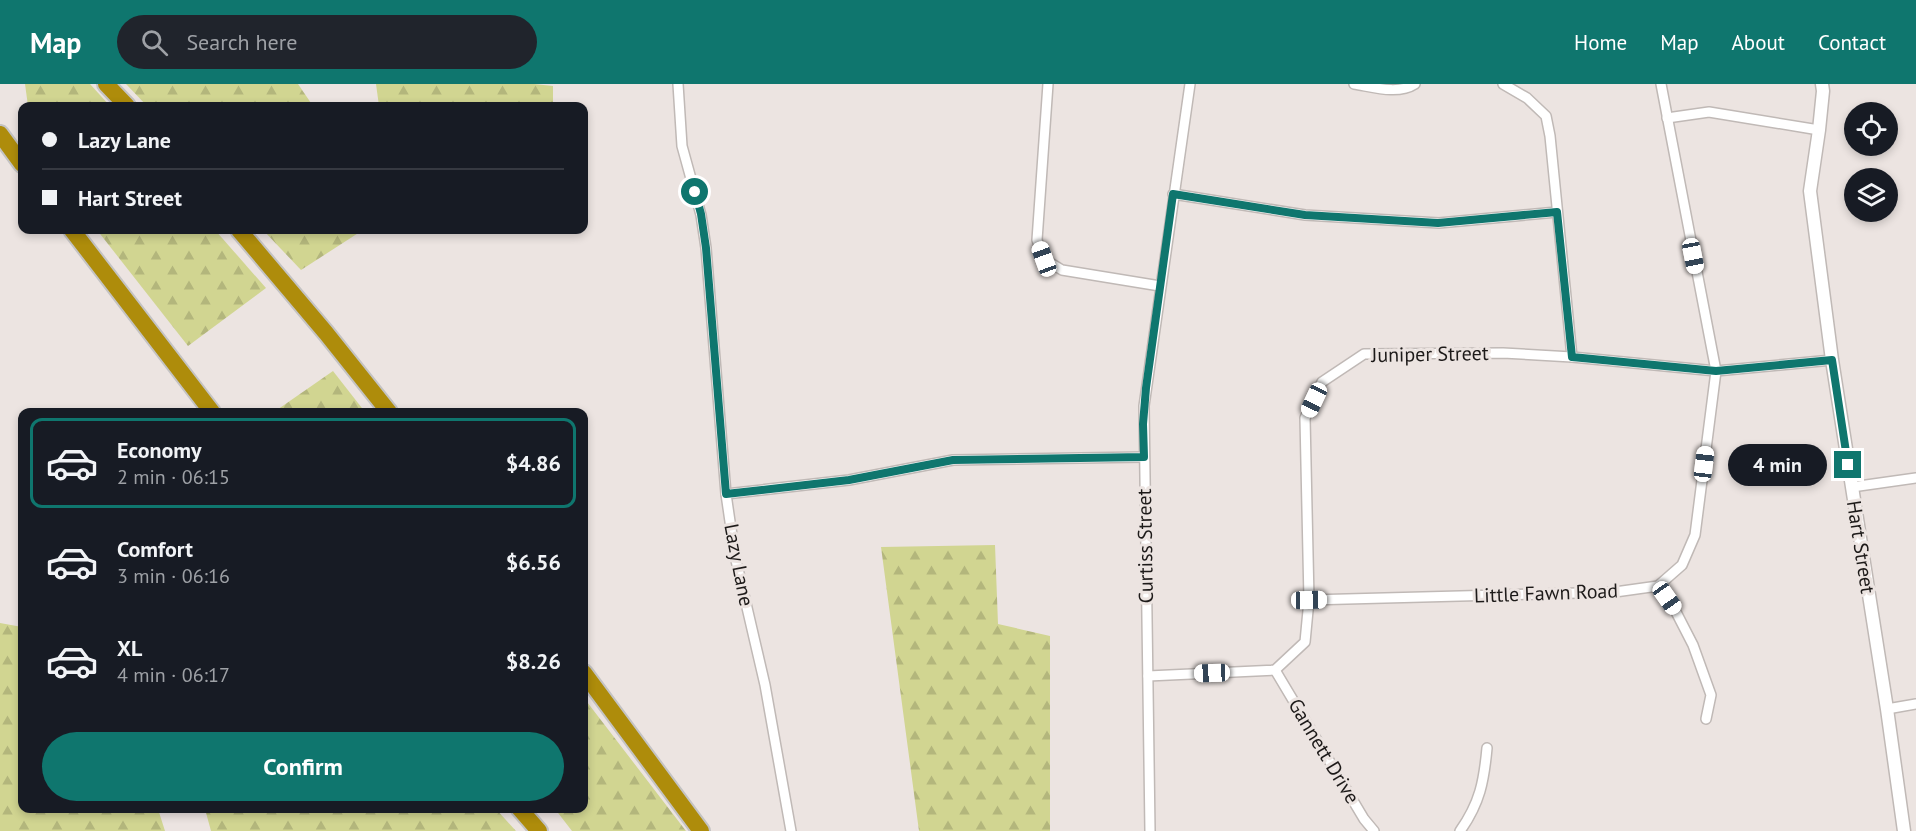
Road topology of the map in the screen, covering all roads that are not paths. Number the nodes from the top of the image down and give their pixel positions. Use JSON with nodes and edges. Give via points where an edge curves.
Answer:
{"nodes":[{"id":1,"x":106,"y":84,"type":"edge"},
{"id":2,"x":678,"y":84,"type":"edge"},
{"id":3,"x":1048,"y":84,"type":"edge"},
{"id":4,"x":1190,"y":84,"type":"edge"},
{"id":5,"x":1354,"y":84,"type":"edge"},
{"id":6,"x":1415,"y":84,"type":"edge"},
{"id":7,"x":1503,"y":84,"type":"edge"},
{"id":8,"x":1661,"y":84,"type":"edge"},
{"id":9,"x":1822,"y":84,"type":"edge"},
{"id":10,"x":124,"y":102,"type":"edge"},
{"id":11,"x":1667,"y":118,"type":"junction"},
{"id":12,"x":1819,"y":130,"type":"junction"},
{"id":13,"x":0,"y":134,"type":"edge"},
{"id":14,"x":18,"y":159,"type":"edge"},
{"id":15,"x":1173,"y":194,"type":"junction"},
{"id":16,"x":1557,"y":212,"type":"junction"},
{"id":17,"x":75,"y":234,"type":"edge"},
{"id":18,"x":242,"y":234,"type":"edge"},
{"id":19,"x":1160,"y":286,"type":"junction"},
{"id":20,"x":1572,"y":357,"type":"junction"},
{"id":21,"x":1832,"y":360,"type":"junction"},
{"id":22,"x":1716,"y":371,"type":"junction"},
{"id":23,"x":209,"y":408,"type":"edge"},
{"id":24,"x":386,"y":408,"type":"edge"},
{"id":25,"x":1144,"y":457,"type":"junction"},
{"id":26,"x":1916,"y":478,"type":"edge"},
{"id":27,"x":1852,"y":487,"type":"junction"},
{"id":28,"x":726,"y":494,"type":"junction"},
{"id":29,"x":1658,"y":586,"type":"junction"},
{"id":30,"x":1309,"y":600,"type":"junction"},
{"id":31,"x":1275,"y":670,"type":"junction"},
{"id":32,"x":1148,"y":676,"type":"junction"},
{"id":33,"x":588,"y":678,"type":"edge"},
{"id":34,"x":1916,"y":704,"type":"edge"},
{"id":35,"x":1887,"y":709,"type":"junction"},
{"id":36,"x":1706,"y":718,"type":"dead end"},
{"id":37,"x":1487,"y":748,"type":"dead end"},
{"id":38,"x":523,"y":813,"type":"edge"},
{"id":39,"x":539,"y":831,"type":"edge"},
{"id":40,"x":701,"y":831,"type":"edge"},
{"id":41,"x":791,"y":831,"type":"edge"},
{"id":42,"x":1150,"y":831,"type":"edge"},
{"id":43,"x":1374,"y":831,"type":"edge"},
{"id":44,"x":1460,"y":831,"type":"edge"},
{"id":45,"x":1904,"y":831,"type":"edge"}],
"edges":[{"from":1,"to":10,"type":"highway"},
{"from":2,"to":28,"type":"street","name":"Lazy Lane","via":[[682,146],[706,248]]},
{"from":3,"to":19,"type":"street","via":[[1037,240],[1044,259],[1062,270]]},
{"from":4,"to":15,"type":"street","name":"Curtiss Street"},
{"from":5,"to":6,"type":"street","via":[[1394,90]]},
{"from":7,"to":16,"type":"street","via":[[1527,98],[1546,116]]},
{"from":8,"to":11,"type":"street"},
{"from":9,"to":12,"type":"street","name":"Hart Street"},
{"from":11,"to":12,"type":"street","via":[[1709,112]]},
{"from":11,"to":22,"type":"street"},
{"from":12,"to":21,"type":"street","name":"Hart Street","via":[[1810,191]]},
{"from":13,"to":14,"type":"highway"},
{"from":15,"to":16,"type":"street","via":[[1305,215],[1438,223]]},
{"from":15,"to":19,"type":"street","name":"Curtiss Street"},
{"from":16,"to":20,"type":"street"},
{"from":17,"to":23,"type":"highway"},
{"from":18,"to":24,"type":"highway"},
{"from":19,"to":25,"type":"street","name":"Curtiss Street","via":[[1144,406]]},
{"from":20,"to":22,"type":"street","name":"Juniper Street"},
{"from":20,"to":30,"type":"street","name":"Juniper Street","via":[[1365,354],[1322,382],[1305,418]]},
{"from":21,"to":22,"type":"street","name":"Juniper Street"},
{"from":21,"to":27,"type":"street","name":"Hart Street"},
{"from":22,"to":29,"type":"street","via":[[1695,535],[1682,566]]},
{"from":25,"to":28,"type":"street","via":[[953,460],[849,480]]},
{"from":25,"to":32,"type":"street","name":"Curtiss Street"},
{"from":26,"to":27,"type":"street"},
{"from":27,"to":35,"type":"street","name":"Hart Street"},
{"from":28,"to":41,"type":"street","name":"Lazy Lane"},
{"from":29,"to":30,"type":"street","name":"Little Fawn Road","via":[[1615,592]]},
{"from":29,"to":36,"type":"street","via":[[1693,645],[1711,695]]},
{"from":30,"to":31,"type":"street","name":"Juniper Street","via":[[1305,642]]},
{"from":31,"to":32,"type":"street"},
{"from":31,"to":43,"type":"street","name":"Gannett Drive"},
{"from":32,"to":42,"type":"street","name":"Curtiss Street"},
{"from":33,"to":40,"type":"highway"},
{"from":34,"to":35,"type":"street"},
{"from":35,"to":45,"type":"street","name":"Hart Street"},
{"from":37,"to":44,"type":"street","via":[[1484,779],[1473,813]]},
{"from":38,"to":39,"type":"highway"}]}
